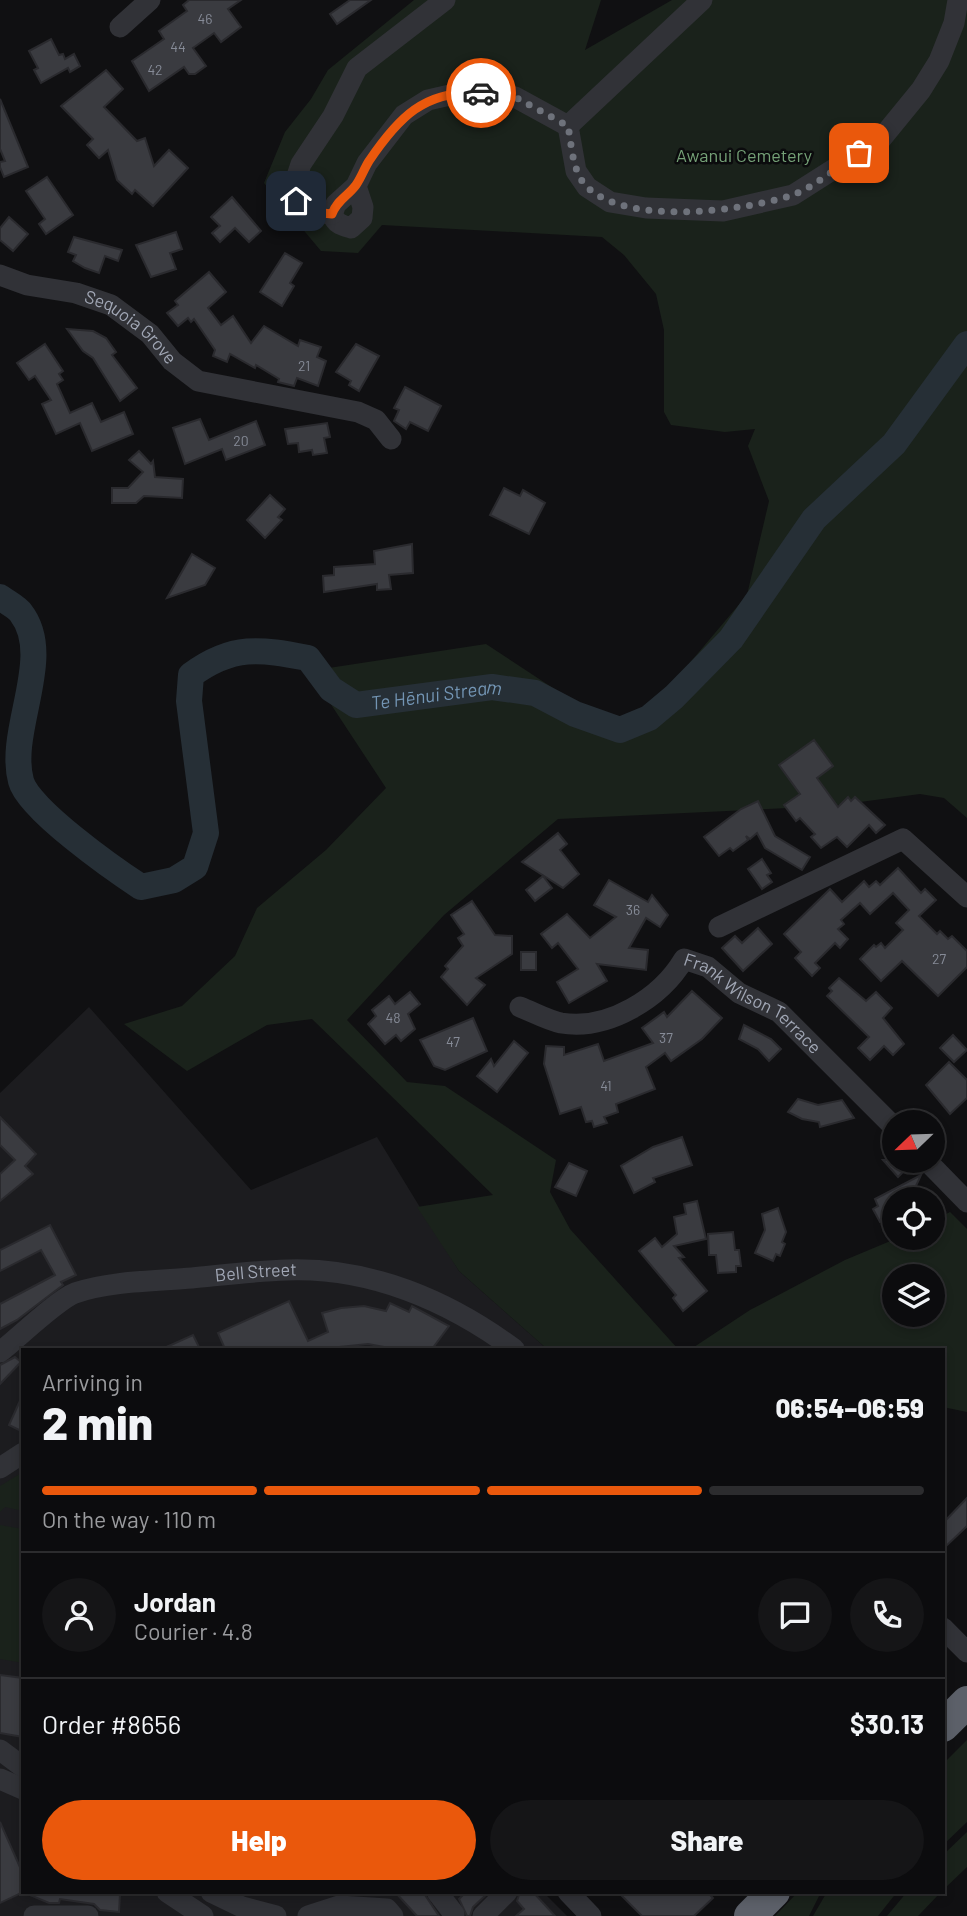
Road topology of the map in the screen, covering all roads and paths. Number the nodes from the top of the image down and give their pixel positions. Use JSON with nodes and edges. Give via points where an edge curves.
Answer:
{"nodes":[{"id":1,"x":150,"y":0,"type":"edge"},
{"id":2,"x":445,"y":0,"type":"edge"},
{"id":3,"x":702,"y":0,"type":"edge"},
{"id":4,"x":958,"y":0,"type":"edge"},
{"id":5,"x":120,"y":27,"type":"dead end"},
{"id":6,"x":568,"y":126,"type":"junction"},
{"id":7,"x":0,"y":275,"type":"edge"},
{"id":8,"x":391,"y":439,"type":"dead end"},
{"id":9,"x":967,"y":897,"type":"edge"},
{"id":10,"x":719,"y":927,"type":"dead end"},
{"id":11,"x":520,"y":1007,"type":"dead end"},
{"id":12,"x":882,"y":1115,"type":"edge"},
{"id":13,"x":939,"y":1173,"type":"edge"},
{"id":14,"x":967,"y":1202,"type":"edge"},
{"id":15,"x":513,"y":1348,"type":"edge"},
{"id":16,"x":0,"y":1353,"type":"edge"},
{"id":17,"x":21,"y":1454,"type":"edge"},
{"id":18,"x":0,"y":1468,"type":"edge"},
{"id":19,"x":945,"y":1630,"type":"edge"},
{"id":20,"x":967,"y":1652,"type":"edge"},
{"id":21,"x":967,"y":1702,"type":"edge"},
{"id":22,"x":945,"y":1724,"type":"edge"},
{"id":23,"x":0,"y":1751,"type":"edge"},
{"id":24,"x":21,"y":1766,"type":"edge"},
{"id":25,"x":0,"y":1779,"type":"edge"},
{"id":26,"x":21,"y":1788,"type":"edge"},
{"id":27,"x":170,"y":1894,"type":"edge"},
{"id":28,"x":215,"y":1894,"type":"edge"},
{"id":29,"x":438,"y":1894,"type":"edge"},
{"id":30,"x":505,"y":1894,"type":"edge"},
{"id":31,"x":772,"y":1894,"type":"edge"},
{"id":32,"x":454,"y":1915,"type":"edge"},
{"id":33,"x":34,"y":1916,"type":"edge"},
{"id":34,"x":88,"y":1916,"type":"edge"},
{"id":35,"x":203,"y":1916,"type":"edge"},
{"id":36,"x":276,"y":1916,"type":"edge"},
{"id":37,"x":308,"y":1916,"type":"edge"},
{"id":38,"x":393,"y":1916,"type":"edge"},
{"id":39,"x":483,"y":1916,"type":"edge"},
{"id":40,"x":750,"y":1916,"type":"edge"}],
"edges":[{"from":1,"to":5,"type":"street"},
{"from":2,"to":6,"type":"street","via":[[357,68],[301,164],[295,182],[296,201],[303,211],[332,214],[339,225],[351,228],[362,218],[356,186],[367,163],[404,115],[428,100],[463,92],[515,97]]},
{"from":3,"to":6,"type":"street"},
{"from":4,"to":6,"type":"street","via":[[939,61],[881,139],[793,195],[723,211],[610,202],[587,187],[576,171]]},
{"from":7,"to":8,"type":"street","name":"Sequoia Grove","via":[[111,305],[150,334],[172,361],[198,381],[367,415]]},
{"from":9,"to":10,"type":"street","via":[[903,839]]},
{"from":11,"to":12,"type":"street","name":"Frank Wilson Terrace","via":[[558,1023],[581,1025],[603,1019],[650,998],[671,980],[684,959],[708,967],[739,993],[779,1012]]},
{"from":13,"to":14,"type":"street"},
{"from":15,"to":16,"type":"street","name":"Bell Street","via":[[437,1301],[391,1284],[344,1273],[289,1270],[131,1283],[74,1294]]},
{"from":17,"to":18,"type":"street"},
{"from":19,"to":20,"type":"street"},
{"from":21,"to":22,"type":"highway"},
{"from":23,"to":24,"type":"street"},
{"from":25,"to":26,"type":"street"},
{"from":27,"to":35,"type":"street"},
{"from":28,"to":36,"type":"street"},
{"from":29,"to":32,"type":"street"},
{"from":30,"to":39,"type":"street"},
{"from":31,"to":40,"type":"highway"},
{"from":33,"to":34,"type":"street"},
{"from":37,"to":38,"type":"street","via":[[339,1906],[387,1909]]}]}
